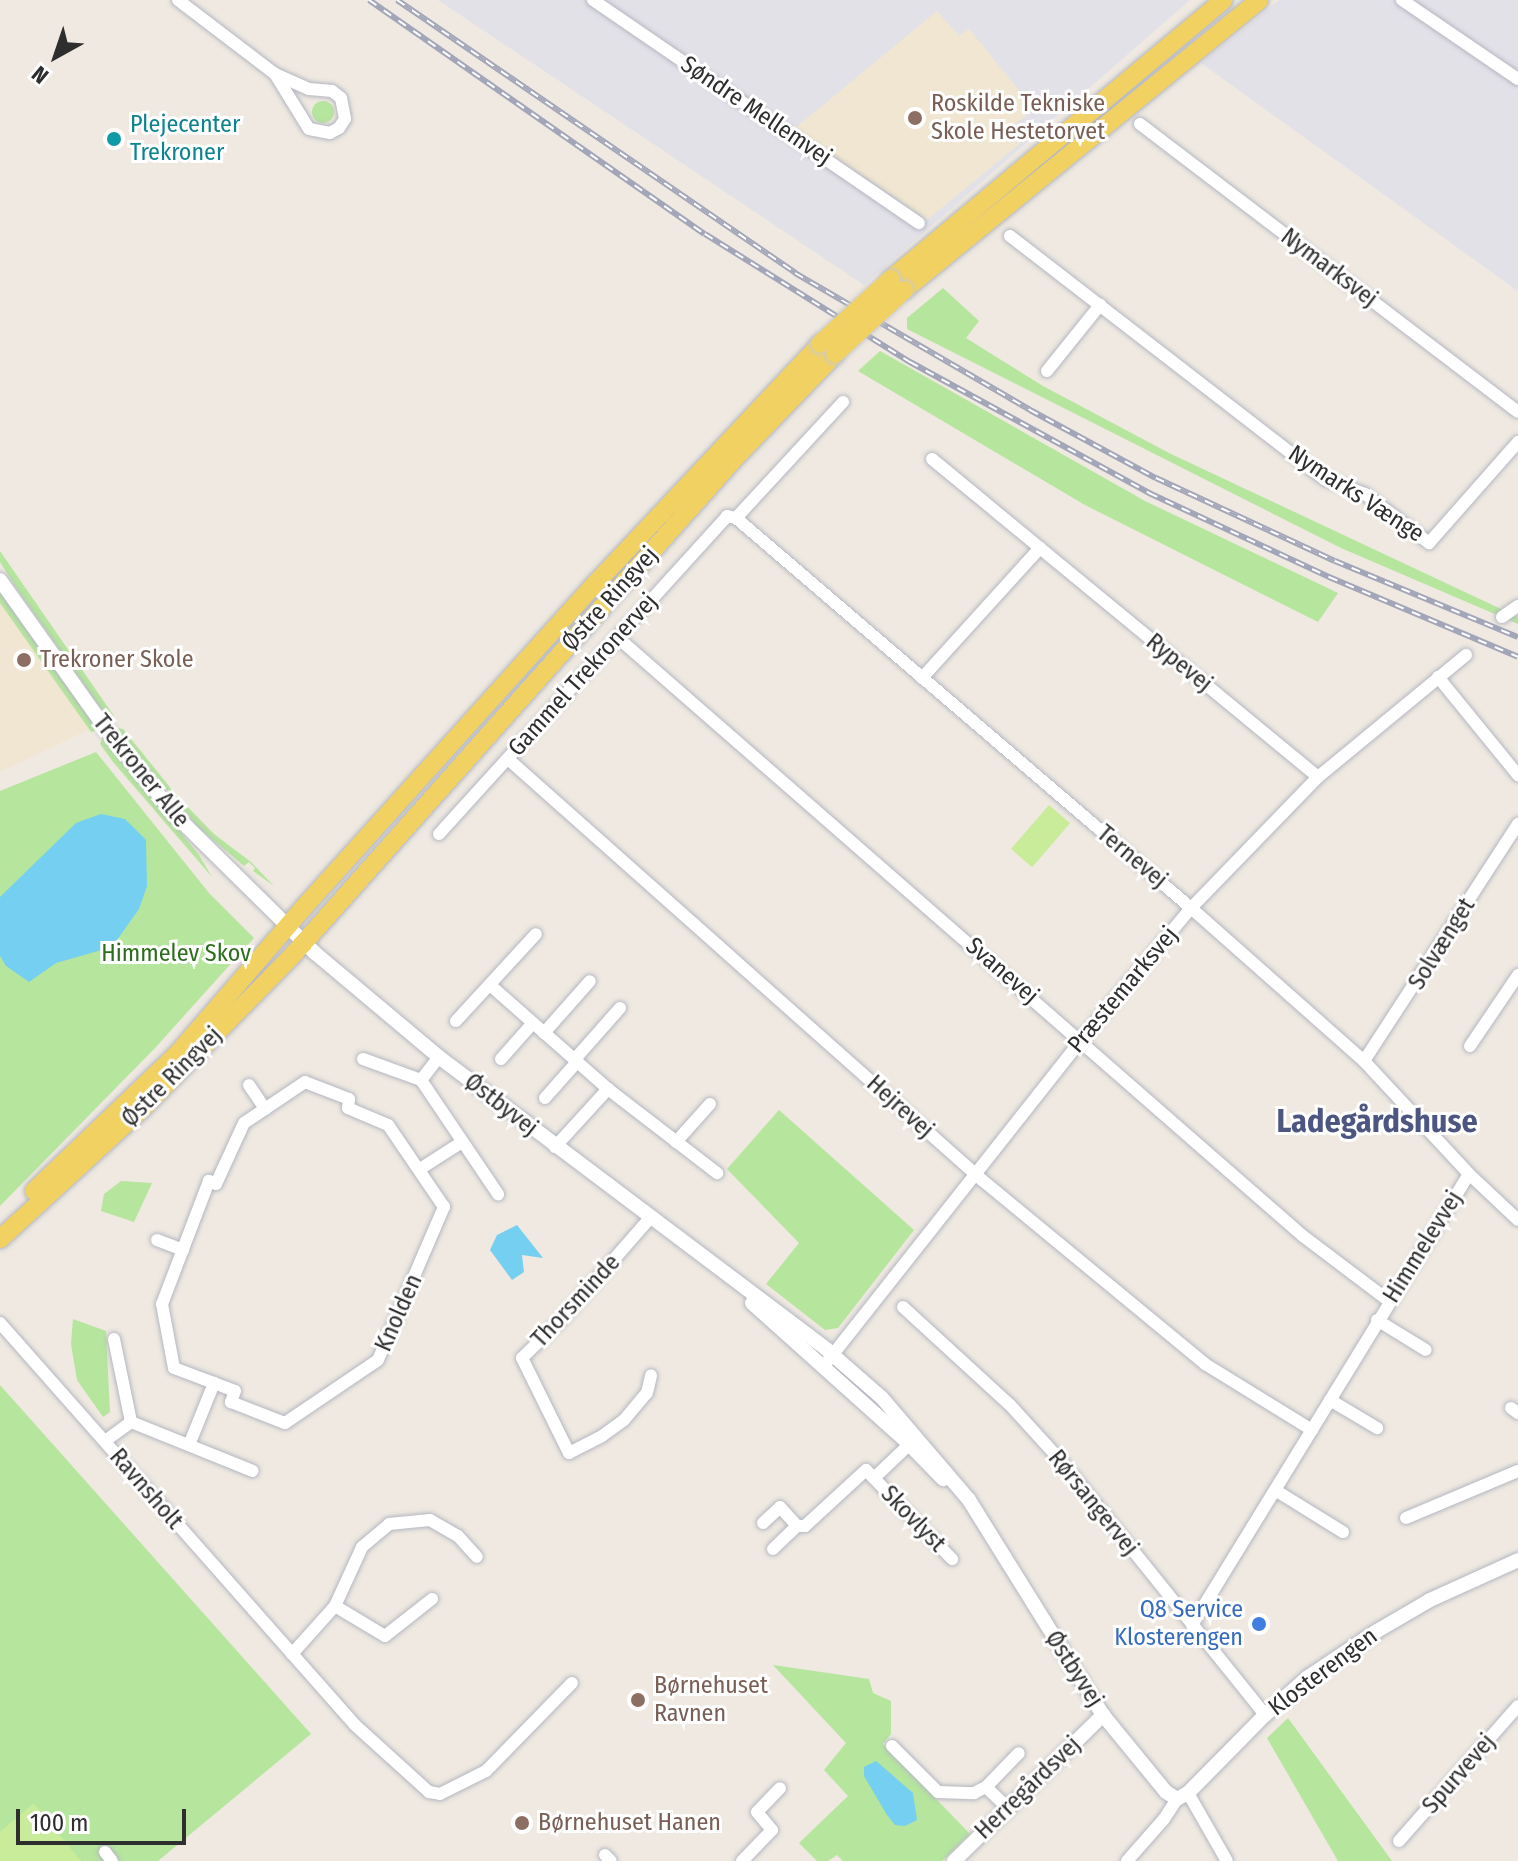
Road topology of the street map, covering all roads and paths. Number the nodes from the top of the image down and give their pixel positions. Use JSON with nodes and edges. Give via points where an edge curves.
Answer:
{"nodes":[{"id":1,"x":178,"y":0,"type":"edge"},
{"id":2,"x":593,"y":0,"type":"edge"},
{"id":3,"x":1224,"y":0,"type":"edge"},
{"id":4,"x":1259,"y":0,"type":"edge"},
{"id":5,"x":1402,"y":0,"type":"edge"},
{"id":6,"x":275,"y":74,"type":"junction"},
{"id":7,"x":1518,"y":79,"type":"edge"},
{"id":8,"x":1140,"y":124,"type":"dead end"},
{"id":9,"x":919,"y":223,"type":"dead end"},
{"id":10,"x":1010,"y":236,"type":"dead end"},
{"id":11,"x":898,"y":285,"type":"junction"},
{"id":12,"x":1100,"y":305,"type":"junction"},
{"id":13,"x":827,"y":349,"type":"junction"},
{"id":14,"x":1047,"y":371,"type":"dead end"},
{"id":15,"x":843,"y":402,"type":"dead end"},
{"id":16,"x":1518,"y":412,"type":"edge"},
{"id":17,"x":1518,"y":442,"type":"edge"},
{"id":18,"x":932,"y":459,"type":"dead end"},
{"id":19,"x":731,"y":517,"type":"junction"},
{"id":20,"x":1040,"y":548,"type":"junction"},
{"id":21,"x":0,"y":580,"type":"edge"},
{"id":22,"x":1518,"y":606,"type":"edge"},
{"id":23,"x":1502,"y":617,"type":"dead end"},
{"id":24,"x":617,"y":637,"type":"junction"},
{"id":25,"x":1466,"y":655,"type":"dead end"},
{"id":26,"x":1438,"y":677,"type":"junction"},
{"id":27,"x":922,"y":678,"type":"junction"},
{"id":28,"x":508,"y":759,"type":"junction"},
{"id":29,"x":1518,"y":775,"type":"edge"},
{"id":30,"x":1318,"y":777,"type":"junction"},
{"id":31,"x":1518,"y":824,"type":"edge"},
{"id":32,"x":439,"y":834,"type":"dead end"},
{"id":33,"x":1191,"y":908,"type":"junction"},
{"id":34,"x":288,"y":927,"type":"junction"},
{"id":35,"x":536,"y":934,"type":"dead end"},
{"id":36,"x":305,"y":943,"type":"junction"},
{"id":37,"x":1518,"y":975,"type":"edge"},
{"id":38,"x":590,"y":981,"type":"dead end"},
{"id":39,"x":490,"y":985,"type":"junction"},
{"id":40,"x":620,"y":1008,"type":"dead end"},
{"id":41,"x":456,"y":1021,"type":"dead end"},
{"id":42,"x":533,"y":1023,"type":"junction"},
{"id":43,"x":544,"y":1033,"type":"junction"},
{"id":44,"x":1081,"y":1040,"type":"junction"},
{"id":45,"x":1470,"y":1046,"type":"dead end"},
{"id":46,"x":439,"y":1057,"type":"junction"},
{"id":47,"x":363,"y":1059,"type":"dead end"},
{"id":48,"x":501,"y":1059,"type":"dead end"},
{"id":49,"x":576,"y":1060,"type":"junction"},
{"id":50,"x":1364,"y":1061,"type":"junction"},
{"id":51,"x":421,"y":1080,"type":"junction"},
{"id":52,"x":249,"y":1085,"type":"dead end"},
{"id":53,"x":608,"y":1089,"type":"junction"},
{"id":54,"x":545,"y":1098,"type":"dead end"},
{"id":55,"x":710,"y":1104,"type":"dead end"},
{"id":56,"x":265,"y":1109,"type":"junction"},
{"id":57,"x":462,"y":1142,"type":"junction"},
{"id":58,"x":676,"y":1142,"type":"junction"},
{"id":59,"x":555,"y":1147,"type":"junction"},
{"id":60,"x":420,"y":1169,"type":"junction"},
{"id":61,"x":717,"y":1173,"type":"dead end"},
{"id":62,"x":975,"y":1174,"type":"junction"},
{"id":63,"x":1469,"y":1174,"type":"junction"},
{"id":64,"x":498,"y":1194,"type":"dead end"},
{"id":65,"x":650,"y":1218,"type":"junction"},
{"id":66,"x":1518,"y":1220,"type":"edge"},
{"id":67,"x":0,"y":1223,"type":"edge"},
{"id":68,"x":0,"y":1239,"type":"edge"},
{"id":69,"x":157,"y":1240,"type":"dead end"},
{"id":70,"x":183,"y":1250,"type":"junction"},
{"id":71,"x":704,"y":1259,"type":"junction"},
{"id":72,"x":1389,"y":1301,"type":"junction"},
{"id":73,"x":903,"y":1307,"type":"dead end"},
{"id":74,"x":1377,"y":1320,"type":"junction"},
{"id":75,"x":0,"y":1323,"type":"edge"},
{"id":76,"x":114,"y":1339,"type":"dead end"},
{"id":77,"x":1426,"y":1350,"type":"dead end"},
{"id":78,"x":834,"y":1355,"type":"junction"},
{"id":79,"x":823,"y":1367,"type":"junction"},
{"id":80,"x":651,"y":1375,"type":"dead end"},
{"id":81,"x":214,"y":1383,"type":"junction"},
{"id":82,"x":1330,"y":1400,"type":"junction"},
{"id":83,"x":131,"y":1422,"type":"junction"},
{"id":84,"x":1377,"y":1428,"type":"dead end"},
{"id":85,"x":1312,"y":1430,"type":"junction"},
{"id":86,"x":914,"y":1440,"type":"junction"},
{"id":87,"x":105,"y":1441,"type":"junction"},
{"id":88,"x":189,"y":1445,"type":"junction"},
{"id":89,"x":253,"y":1471,"type":"dead end"},
{"id":90,"x":1518,"y":1471,"type":"edge"},
{"id":91,"x":874,"y":1478,"type":"junction"},
{"id":92,"x":1275,"y":1490,"type":"junction"},
{"id":93,"x":1406,"y":1518,"type":"dead end"},
{"id":94,"x":763,"y":1523,"type":"dead end"},
{"id":95,"x":797,"y":1526,"type":"junction"},
{"id":96,"x":1343,"y":1532,"type":"dead end"},
{"id":97,"x":773,"y":1549,"type":"dead end"},
{"id":98,"x":477,"y":1557,"type":"dead end"},
{"id":99,"x":952,"y":1559,"type":"dead end"},
{"id":100,"x":1518,"y":1560,"type":"edge"},
{"id":101,"x":432,"y":1599,"type":"dead end"},
{"id":102,"x":335,"y":1606,"type":"junction"},
{"id":103,"x":1192,"y":1625,"type":"junction"},
{"id":104,"x":292,"y":1654,"type":"junction"},
{"id":105,"x":572,"y":1683,"type":"dead end"},
{"id":106,"x":1518,"y":1706,"type":"edge"},
{"id":107,"x":1103,"y":1715,"type":"junction"},
{"id":108,"x":1265,"y":1715,"type":"junction"},
{"id":109,"x":892,"y":1746,"type":"dead end"},
{"id":110,"x":1019,"y":1753,"type":"dead end"},
{"id":111,"x":986,"y":1787,"type":"junction"},
{"id":112,"x":780,"y":1788,"type":"dead end"},
{"id":113,"x":1182,"y":1796,"type":"junction"},
{"id":114,"x":1007,"y":1807,"type":"junction"},
{"id":115,"x":1399,"y":1841,"type":"dead end"},
{"id":116,"x":1224,"y":1859,"type":"edge"},
{"id":117,"x":742,"y":1861,"type":"edge"},
{"id":118,"x":954,"y":1861,"type":"edge"},
{"id":119,"x":1127,"y":1861,"type":"edge"}],
"edges":[{"from":1,"to":6,"type":"street"},
{"from":2,"to":9,"type":"street","name":"Søndre Mellemvej"},
{"from":3,"to":11,"type":"main road","name":"Østre Ringvej"},
{"from":4,"to":11,"type":"main road","name":"Østre Ringvej"},
{"from":5,"to":7,"type":"street"},
{"from":6,"to":6,"type":"street","via":[[309,129],[319,134],[339,128],[345,119],[341,98]]},
{"from":8,"to":16,"type":"street","name":"Nymarksvej"},
{"from":10,"to":12,"type":"street","name":"Nymarks Vænge"},
{"from":11,"to":13,"type":"main road","name":"Østre Ringvej","bridge":true},
{"from":12,"to":14,"type":"street"},
{"from":12,"to":17,"type":"street","name":"Nymarks Vænge","via":[[1324,479],[1365,494],[1429,543]]},
{"from":13,"to":34,"type":"main road","name":"Østre Ringvej","via":[[594,585]]},
{"from":13,"to":36,"type":"main road","name":"Østre Ringvej"},
{"from":15,"to":19,"type":"street","name":"Gammel Trekronervej"},
{"from":18,"to":20,"type":"street","name":"Rypevej"},
{"from":19,"to":24,"type":"street","name":"Gammel Trekronervej"},
{"from":19,"to":27,"type":"street","name":"Ternevej"},
{"from":20,"to":27,"type":"street"},
{"from":20,"to":30,"type":"street","name":"Rypevej"},
{"from":21,"to":34,"type":"street","name":"Trekroner Alle","via":[[105,728],[175,815]]},
{"from":22,"to":23,"type":"street"},
{"from":24,"to":28,"type":"street","name":"Gammel Trekronervej"},
{"from":24,"to":44,"type":"street","name":"Svanevej"},
{"from":25,"to":26,"type":"street","name":"Præstemarksvej"},
{"from":26,"to":29,"type":"street"},
{"from":26,"to":30,"type":"street","name":"Præstemarksvej"},
{"from":27,"to":33,"type":"street","name":"Ternevej"},
{"from":28,"to":32,"type":"street","name":"Gammel Trekronervej"},
{"from":28,"to":62,"type":"street","name":"Hejrevej"},
{"from":30,"to":33,"type":"street","name":"Præstemarksvej"},
{"from":31,"to":50,"type":"street","name":"Solvænget"},
{"from":33,"to":44,"type":"street","name":"Præstemarksvej"},
{"from":33,"to":50,"type":"street","name":"Ternevej"},
{"from":34,"to":36,"type":"street","name":"Trekroner Alle"},
{"from":34,"to":67,"type":"main road","name":"Østre Ringvej","via":[[179,1052]]},
{"from":35,"to":39,"type":"street"},
{"from":36,"to":46,"type":"street","name":"Østbyvej"},
{"from":36,"to":68,"type":"main road","name":"Østre Ringvej","via":[[141,1110]]},
{"from":37,"to":45,"type":"street"},
{"from":38,"to":43,"type":"street"},
{"from":39,"to":41,"type":"street"},
{"from":39,"to":42,"type":"street"},
{"from":40,"to":49,"type":"street"},
{"from":42,"to":43,"type":"street"},
{"from":42,"to":48,"type":"street"},
{"from":43,"to":49,"type":"street"},
{"from":44,"to":62,"type":"street","name":"Præstemarksvej"},
{"from":44,"to":72,"type":"street","name":"Svanevej","via":[[1303,1236]]},
{"from":46,"to":51,"type":"street"},
{"from":46,"to":59,"type":"street","name":"Østbyvej"},
{"from":47,"to":51,"type":"street"},
{"from":49,"to":53,"type":"street"},
{"from":49,"to":54,"type":"street"},
{"from":50,"to":63,"type":"street","name":"Ternevej"},
{"from":51,"to":57,"type":"street"},
{"from":52,"to":56,"type":"street"},
{"from":53,"to":58,"type":"street"},
{"from":53,"to":59,"type":"street"},
{"from":55,"to":58,"type":"street"},
{"from":56,"to":60,"type":"street","name":"Knolden","via":[[305,1082],[349,1099],[348,1108],[388,1125]]},
{"from":56,"to":70,"type":"street","name":"Knolden","via":[[244,1123],[216,1184],[209,1181]]},
{"from":57,"to":60,"type":"street"},
{"from":57,"to":64,"type":"street"},
{"from":58,"to":61,"type":"street"},
{"from":59,"to":65,"type":"street","name":"Østbyvej"},
{"from":60,"to":81,"type":"street","name":"Knolden","via":[[444,1207],[378,1360],[285,1423],[231,1402],[235,1391]]},
{"from":62,"to":78,"type":"street","name":"Præstemarksvej"},
{"from":62,"to":85,"type":"street","name":"Hejrevej","via":[[1205,1364]]},
{"from":63,"to":66,"type":"street","name":"Ternevej"},
{"from":63,"to":72,"type":"street","name":"Himmelevvej"},
{"from":65,"to":71,"type":"street","name":"Østbyvej"},
{"from":65,"to":80,"type":"street","name":"Thorsminde","via":[[522,1358],[569,1453],[624,1420],[647,1393]]},
{"from":69,"to":70,"type":"street"},
{"from":70,"to":81,"type":"street","name":"Knolden","via":[[162,1304],[174,1368]]},
{"from":71,"to":78,"type":"street","name":"Østbyvej"},
{"from":71,"to":79,"type":"street","name":"Østbyvej"},
{"from":72,"to":74,"type":"street","name":"Himmelevvej"},
{"from":73,"to":103,"type":"street","name":"Rørsangervej","via":[[1010,1405]]},
{"from":74,"to":77,"type":"street","name":"Himmelevvej"},
{"from":74,"to":82,"type":"street","name":"Himmelevvej"},
{"from":75,"to":87,"type":"street","name":"Ravnsholt"},
{"from":76,"to":83,"type":"street"},
{"from":78,"to":79,"type":"street","name":"Præstemarksvej"},
{"from":78,"to":86,"type":"street","name":"Østbyvej"},
{"from":79,"to":86,"type":"street","name":"Østbyvej"},
{"from":81,"to":88,"type":"street"},
{"from":82,"to":84,"type":"street"},
{"from":82,"to":85,"type":"street","name":"Himmelevvej"},
{"from":83,"to":87,"type":"street"},
{"from":83,"to":88,"type":"street"},
{"from":85,"to":92,"type":"street","name":"Himmelevvej"},
{"from":86,"to":91,"type":"street","name":"Skovlyst"},
{"from":86,"to":107,"type":"street","name":"Østbyvej","via":[[984,1528]]},
{"from":87,"to":104,"type":"street","name":"Ravnsholt"},
{"from":88,"to":89,"type":"street"},
{"from":90,"to":93,"type":"street"},
{"from":91,"to":95,"type":"street","name":"Skovlyst","via":[[866,1470],[805,1526]]},
{"from":91,"to":99,"type":"street","name":"Skovlyst"},
{"from":92,"to":96,"type":"street"},
{"from":92,"to":103,"type":"street","name":"Himmelevvej"},
{"from":94,"to":95,"type":"street","via":[[780,1507]]},
{"from":95,"to":97,"type":"street","name":"Skovlyst"},
{"from":98,"to":102,"type":"street","via":[[458,1536],[430,1520],[389,1524],[362,1547]]},
{"from":100,"to":108,"type":"street","name":"Klosterengen","via":[[1377,1631],[1308,1677]]},
{"from":101,"to":102,"type":"street","via":[[385,1636]]},
{"from":102,"to":104,"type":"street"},
{"from":103,"to":108,"type":"street","name":"Rørsangervej"},
{"from":104,"to":105,"type":"street","name":"Ravnsholt","via":[[355,1725],[429,1792],[440,1794],[486,1771]]},
{"from":106,"to":115,"type":"street","name":"Spurvevej"},
{"from":107,"to":113,"type":"street","name":"Østbyvej","via":[[1156,1785]]},
{"from":107,"to":114,"type":"street","name":"Herregårdsvej"},
{"from":108,"to":113,"type":"street","name":"Klosterengen"},
{"from":109,"to":111,"type":"street","via":[[938,1792],[974,1793]]},
{"from":110,"to":111,"type":"street"},
{"from":111,"to":114,"type":"street"},
{"from":112,"to":117,"type":"street","via":[[757,1812],[772,1830]]},
{"from":113,"to":116,"type":"street"},
{"from":113,"to":119,"type":"street","name":"Klosterengen"},
{"from":114,"to":118,"type":"street","name":"Herregårdsvej"}]}
